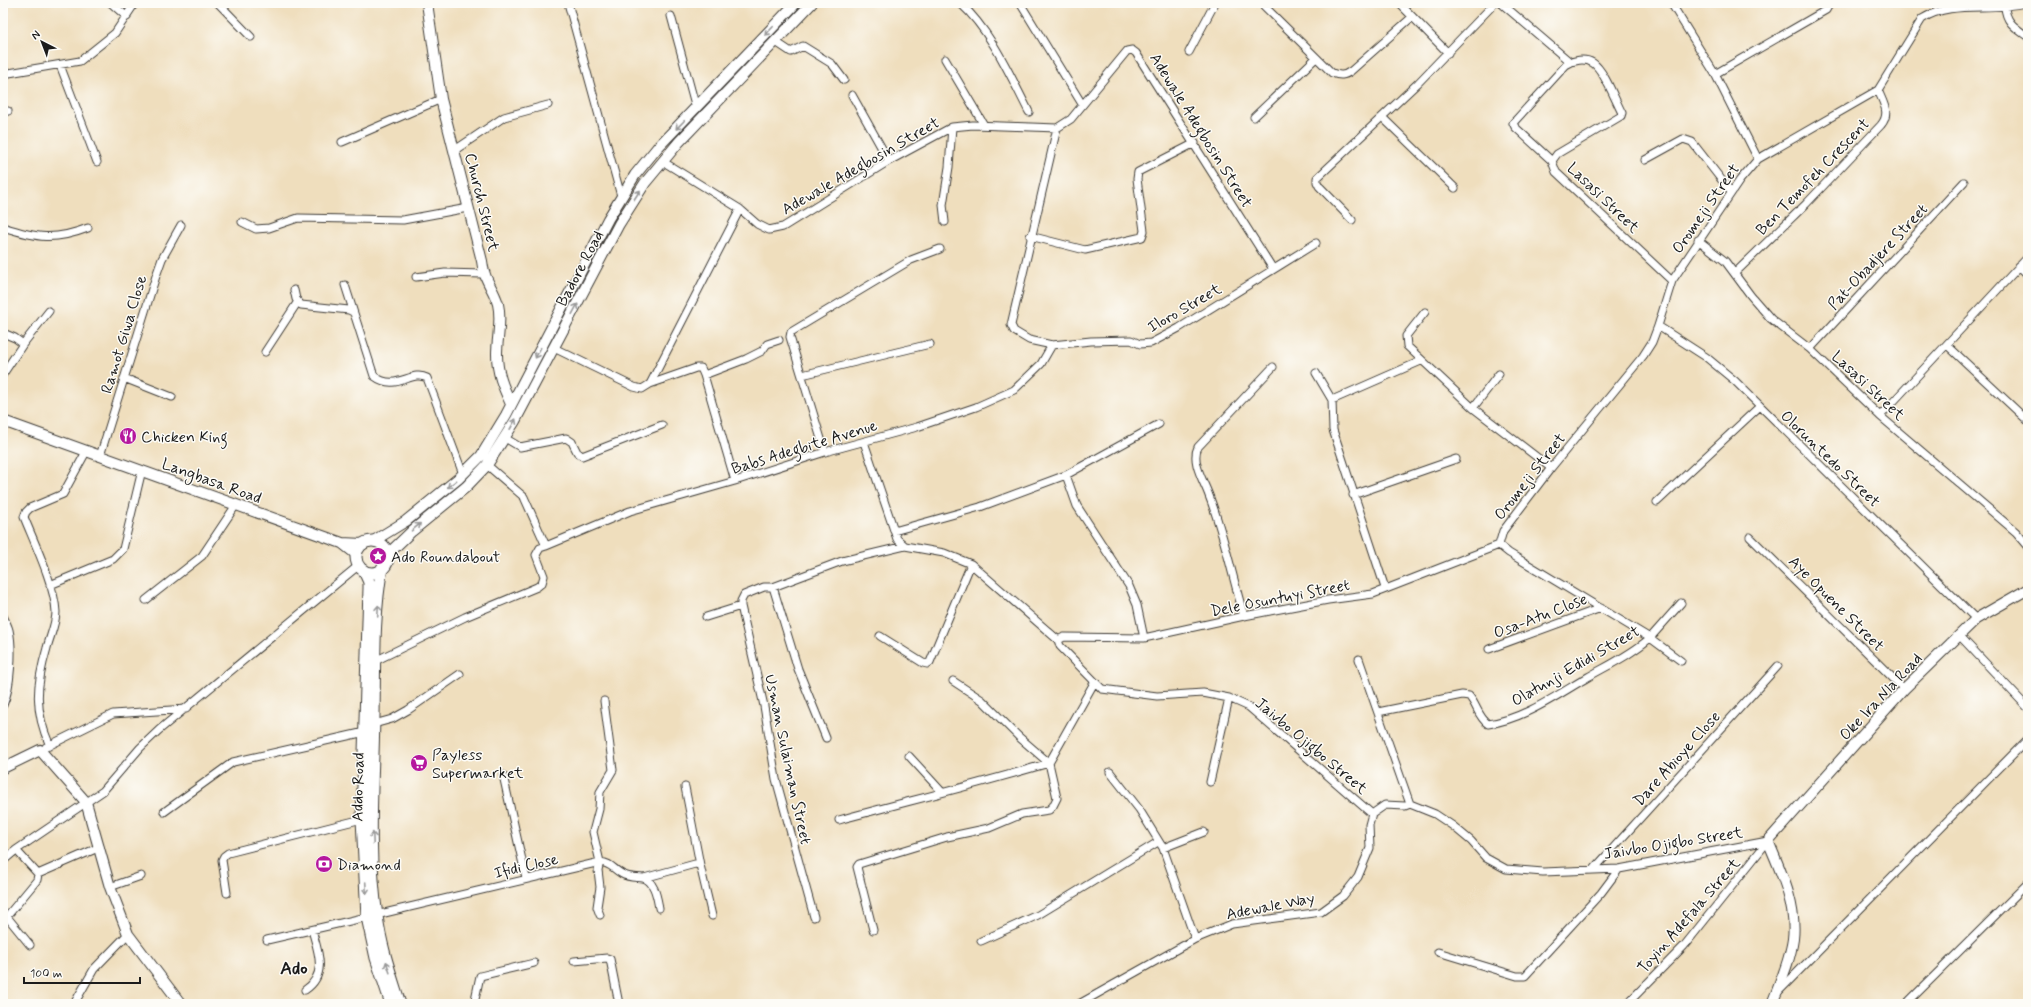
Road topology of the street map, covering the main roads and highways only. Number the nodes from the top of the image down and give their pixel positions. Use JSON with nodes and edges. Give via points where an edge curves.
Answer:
{"nodes":[{"id":1,"x":361,"y":568,"type":"junction"},
{"id":2,"x":382,"y":568,"type":"junction"},
{"id":3,"x":372,"y":916,"type":"junction"},
{"id":4,"x":391,"y":1004,"type":"edge"},
{"id":5,"x":400,"y":1004,"type":"edge"}],
"edges":[{"from":1,"to":2,"type":"main road","via":[[372,573]]},
{"from":1,"to":2,"type":"main road","via":[[356,554],[363,544],[374,540],[384,547],[388,554]]},
{"from":1,"to":3,"type":"main road","name":"Addo Road","one_way":true,"via":[[369,582],[362,819]]},
{"from":3,"to":2,"type":"main road","name":"Addo Road","one_way":true,"via":[[375,661]]},
{"from":3,"to":4,"type":"main road","name":"Addo Road","via":[[376,958]]},
{"from":5,"to":3,"type":"main road","name":"Addo Road","one_way":true}]}
